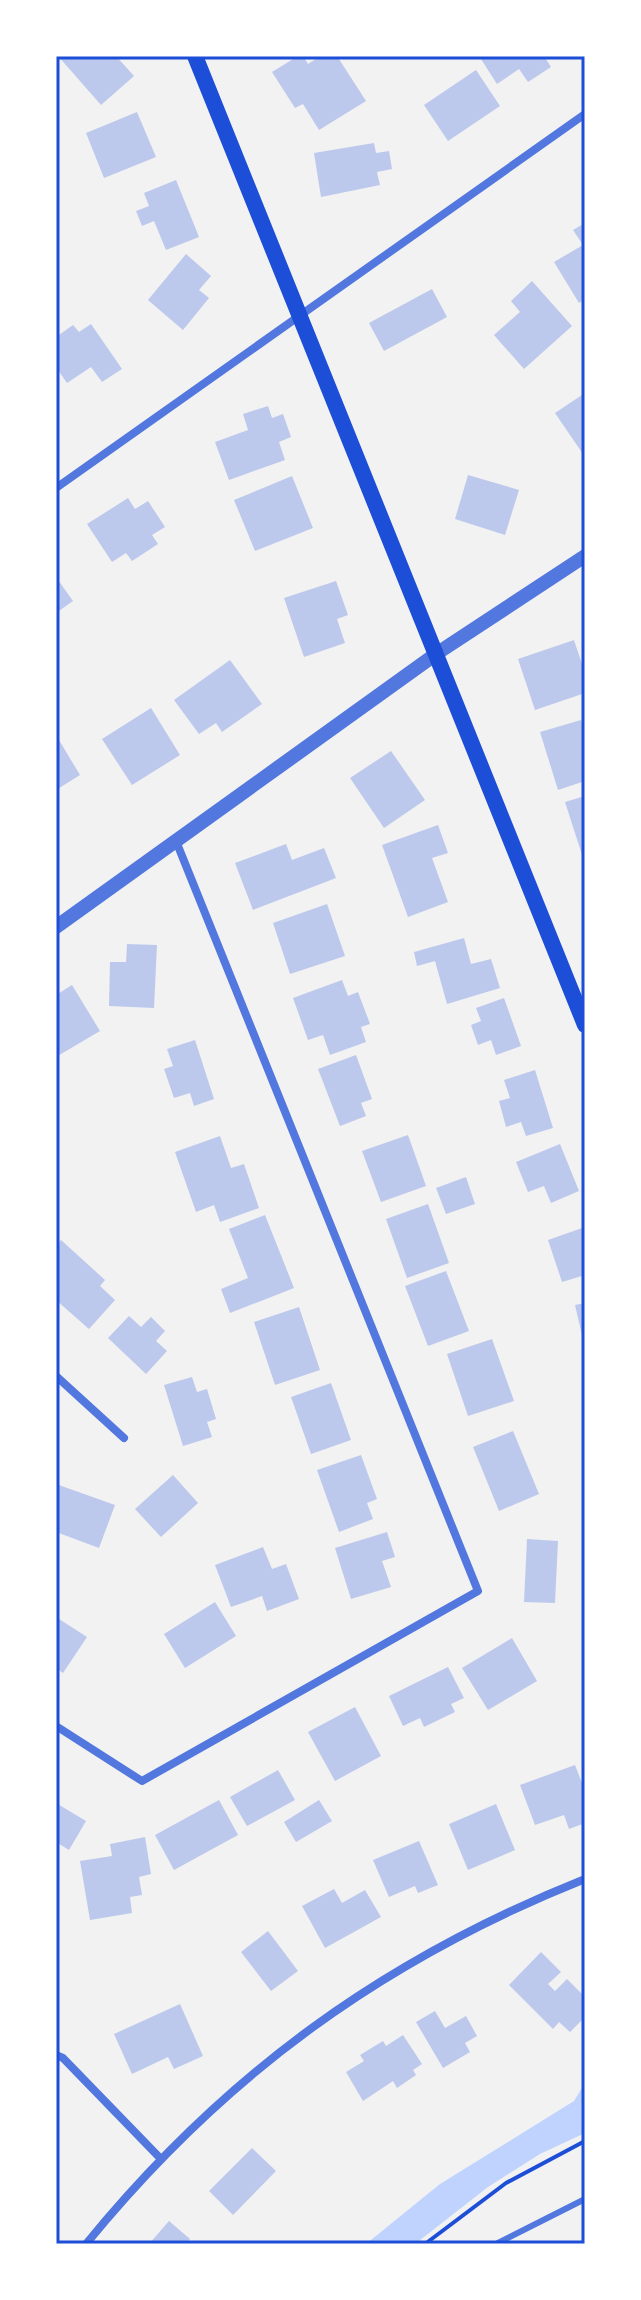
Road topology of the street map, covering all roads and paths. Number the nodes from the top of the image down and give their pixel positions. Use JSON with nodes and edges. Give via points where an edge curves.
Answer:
{"nodes":[{"id":1,"x":195,"y":56,"type":"edge"},
{"id":2,"x":585,"y":114,"type":"edge"},
{"id":3,"x":299,"y":313,"type":"junction"},
{"id":4,"x":56,"y":488,"type":"edge"},
{"id":5,"x":585,"y":556,"type":"edge"},
{"id":6,"x":436,"y":654,"type":"junction"},
{"id":7,"x":176,"y":841,"type":"junction"},
{"id":8,"x":56,"y":927,"type":"edge"},
{"id":9,"x":585,"y":1025,"type":"edge"},
{"id":10,"x":56,"y":1376,"type":"edge"},
{"id":11,"x":124,"y":1438,"type":"dead end"},
{"id":12,"x":56,"y":1726,"type":"edge"},
{"id":13,"x":585,"y":1879,"type":"edge"},
{"id":14,"x":56,"y":2055,"type":"edge"},
{"id":15,"x":585,"y":2141,"type":"edge"},
{"id":16,"x":160,"y":2158,"type":"junction"},
{"id":17,"x":585,"y":2199,"type":"edge"},
{"id":18,"x":86,"y":2244,"type":"edge"},
{"id":19,"x":425,"y":2244,"type":"edge"},
{"id":20,"x":496,"y":2244,"type":"edge"}],
"edges":[{"from":1,"to":3,"type":"main road"},
{"from":2,"to":3,"type":"street"},
{"from":3,"to":4,"type":"street"},
{"from":3,"to":6,"type":"main road"},
{"from":5,"to":6,"type":"street"},
{"from":6,"to":7,"type":"street"},
{"from":6,"to":9,"type":"main road"},
{"from":7,"to":8,"type":"street"},
{"from":7,"to":12,"type":"street","via":[[478,1591],[142,1781]]},
{"from":10,"to":11,"type":"street"},
{"from":13,"to":16,"type":"street","via":[[399,1969],[313,2025],[237,2084]]},
{"from":14,"to":16,"type":"street"},
{"from":15,"to":19,"type":"path","via":[[506,2183]]},
{"from":16,"to":18,"type":"street"},
{"from":17,"to":20,"type":"lane"}]}
